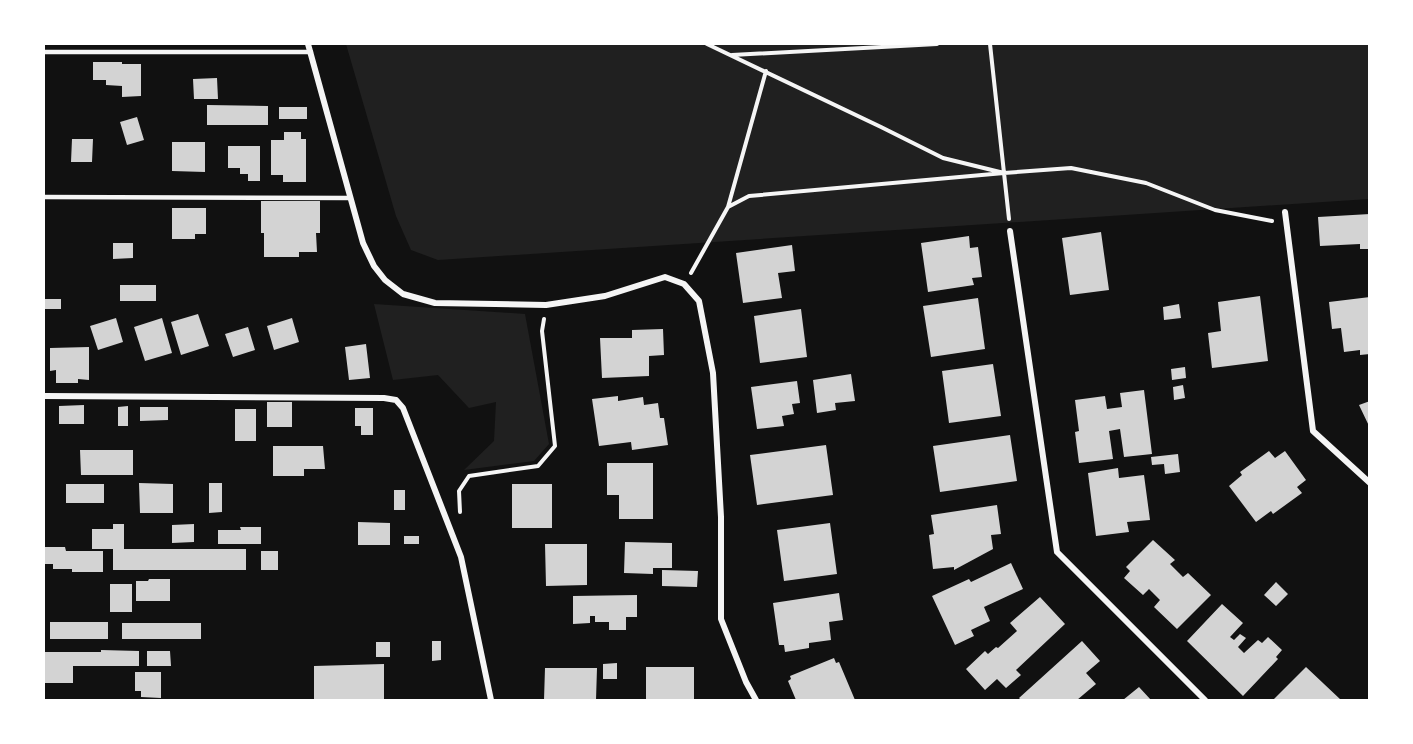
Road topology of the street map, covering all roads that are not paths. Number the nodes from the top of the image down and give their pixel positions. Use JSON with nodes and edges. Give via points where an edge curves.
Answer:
{"nodes":[{"id":1,"x":308,"y":44,"type":"edge"},
{"id":2,"x":44,"y":52,"type":"edge"},
{"id":3,"x":311,"y":52,"type":"junction"},
{"id":4,"x":44,"y":197,"type":"edge"},
{"id":5,"x":350,"y":198,"type":"junction"},
{"id":6,"x":1285,"y":212,"type":"dead end"},
{"id":7,"x":1010,"y":231,"type":"road end"},
{"id":8,"x":44,"y":396,"type":"edge"},
{"id":9,"x":1370,"y":483,"type":"edge"},
{"id":10,"x":491,"y":700,"type":"edge"},
{"id":11,"x":756,"y":700,"type":"edge"},
{"id":12,"x":1205,"y":700,"type":"edge"}],
"edges":[{"from":1,"to":3,"type":"street"},
{"from":2,"to":3,"type":"lane"},
{"from":3,"to":5,"type":"street"},
{"from":4,"to":5,"type":"lane"},
{"from":5,"to":11,"type":"street","via":[[374,266],[403,294],[435,303],[546,305],[605,296],[664,277],[684,284],[699,301],[713,373],[721,517],[721,619]]},
{"from":6,"to":9,"type":"street","via":[[1313,431]]},
{"from":7,"to":12,"type":"street","via":[[1057,552]]},
{"from":8,"to":10,"type":"street","via":[[396,400],[403,408],[461,557]]}]}
